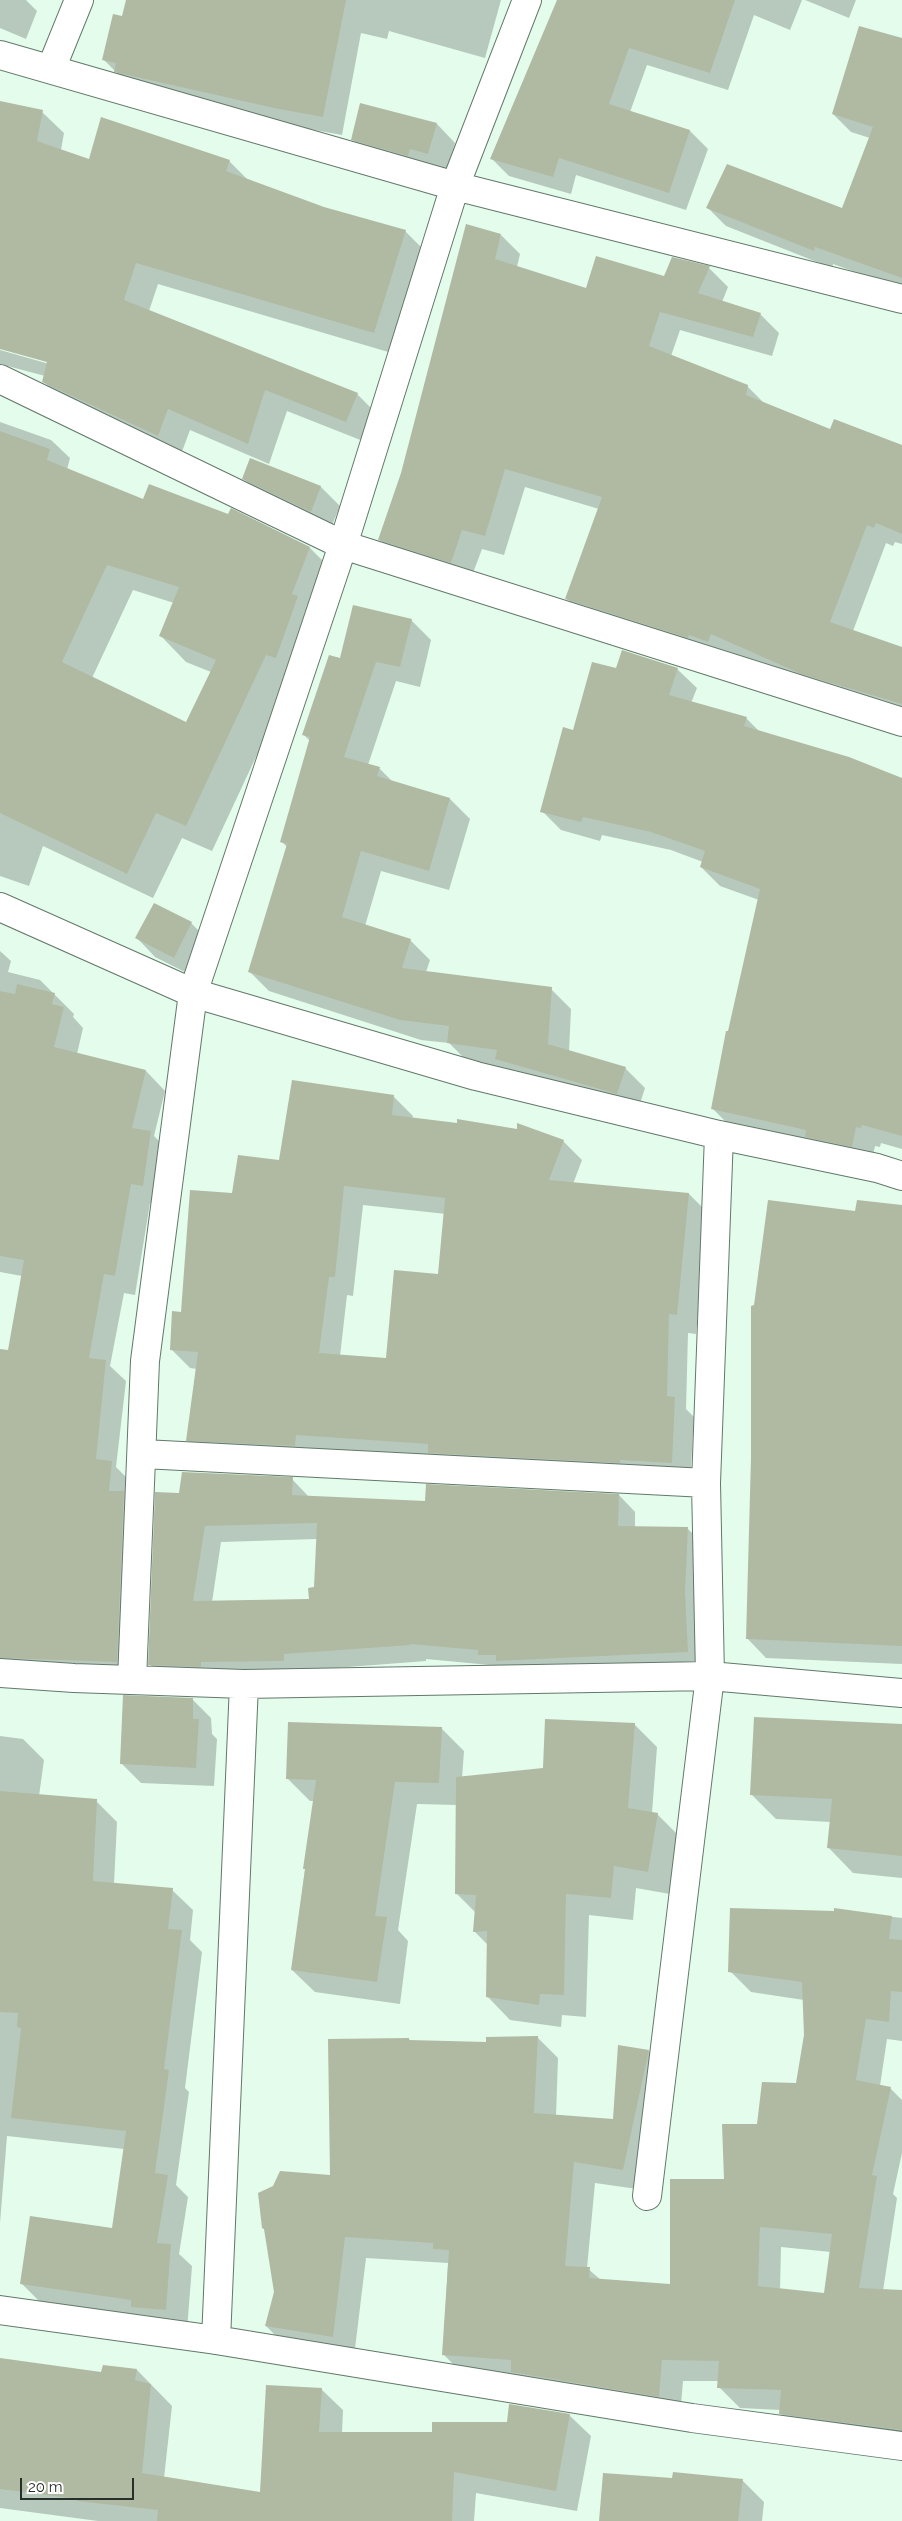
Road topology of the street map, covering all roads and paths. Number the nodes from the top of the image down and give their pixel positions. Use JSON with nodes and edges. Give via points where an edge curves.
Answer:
{"nodes":[{"id":1,"x":79,"y":0,"type":"edge"},
{"id":2,"x":527,"y":0,"type":"edge"},
{"id":3,"x":0,"y":55,"type":"edge"},
{"id":4,"x":51,"y":69,"type":"junction"},
{"id":5,"x":455,"y":186,"type":"junction"},
{"id":6,"x":902,"y":299,"type":"edge"},
{"id":7,"x":0,"y":379,"type":"edge"},
{"id":8,"x":343,"y":545,"type":"junction"},
{"id":9,"x":902,"y":722,"type":"edge"},
{"id":10,"x":0,"y":907,"type":"edge"},
{"id":11,"x":193,"y":993,"type":"junction"},
{"id":12,"x":719,"y":1135,"type":"junction"},
{"id":13,"x":902,"y":1176,"type":"edge"},
{"id":14,"x":143,"y":1454,"type":"junction"},
{"id":15,"x":706,"y":1483,"type":"junction"},
{"id":16,"x":0,"y":1673,"type":"edge"},
{"id":17,"x":710,"y":1676,"type":"junction"},
{"id":18,"x":132,"y":1680,"type":"junction"},
{"id":19,"x":244,"y":1684,"type":"junction"},
{"id":20,"x":902,"y":1693,"type":"edge"},
{"id":21,"x":647,"y":2196,"type":"dead end"},
{"id":22,"x":0,"y":2310,"type":"edge"},
{"id":23,"x":216,"y":2340,"type":"junction"},
{"id":24,"x":902,"y":2446,"type":"edge"}],
"edges":[{"from":1,"to":4,"type":"street"},
{"from":2,"to":5,"type":"street"},
{"from":3,"to":4,"type":"street"},
{"from":4,"to":5,"type":"street"},
{"from":5,"to":6,"type":"street"},
{"from":5,"to":8,"type":"street"},
{"from":7,"to":8,"type":"street"},
{"from":8,"to":9,"type":"street"},
{"from":8,"to":11,"type":"street"},
{"from":10,"to":11,"type":"street"},
{"from":11,"to":12,"type":"street","via":[[476,1076]]},
{"from":11,"to":14,"type":"street","via":[[145,1361]]},
{"from":12,"to":13,"type":"street"},
{"from":12,"to":15,"type":"street"},
{"from":14,"to":15,"type":"street"},
{"from":14,"to":18,"type":"street"},
{"from":15,"to":17,"type":"street"},
{"from":16,"to":18,"type":"street"},
{"from":17,"to":19,"type":"street"},
{"from":17,"to":20,"type":"street"},
{"from":17,"to":21,"type":"street"},
{"from":18,"to":19,"type":"street"},
{"from":19,"to":23,"type":"street"},
{"from":22,"to":23,"type":"street"},
{"from":23,"to":24,"type":"street","via":[[683,2416]]}]}
